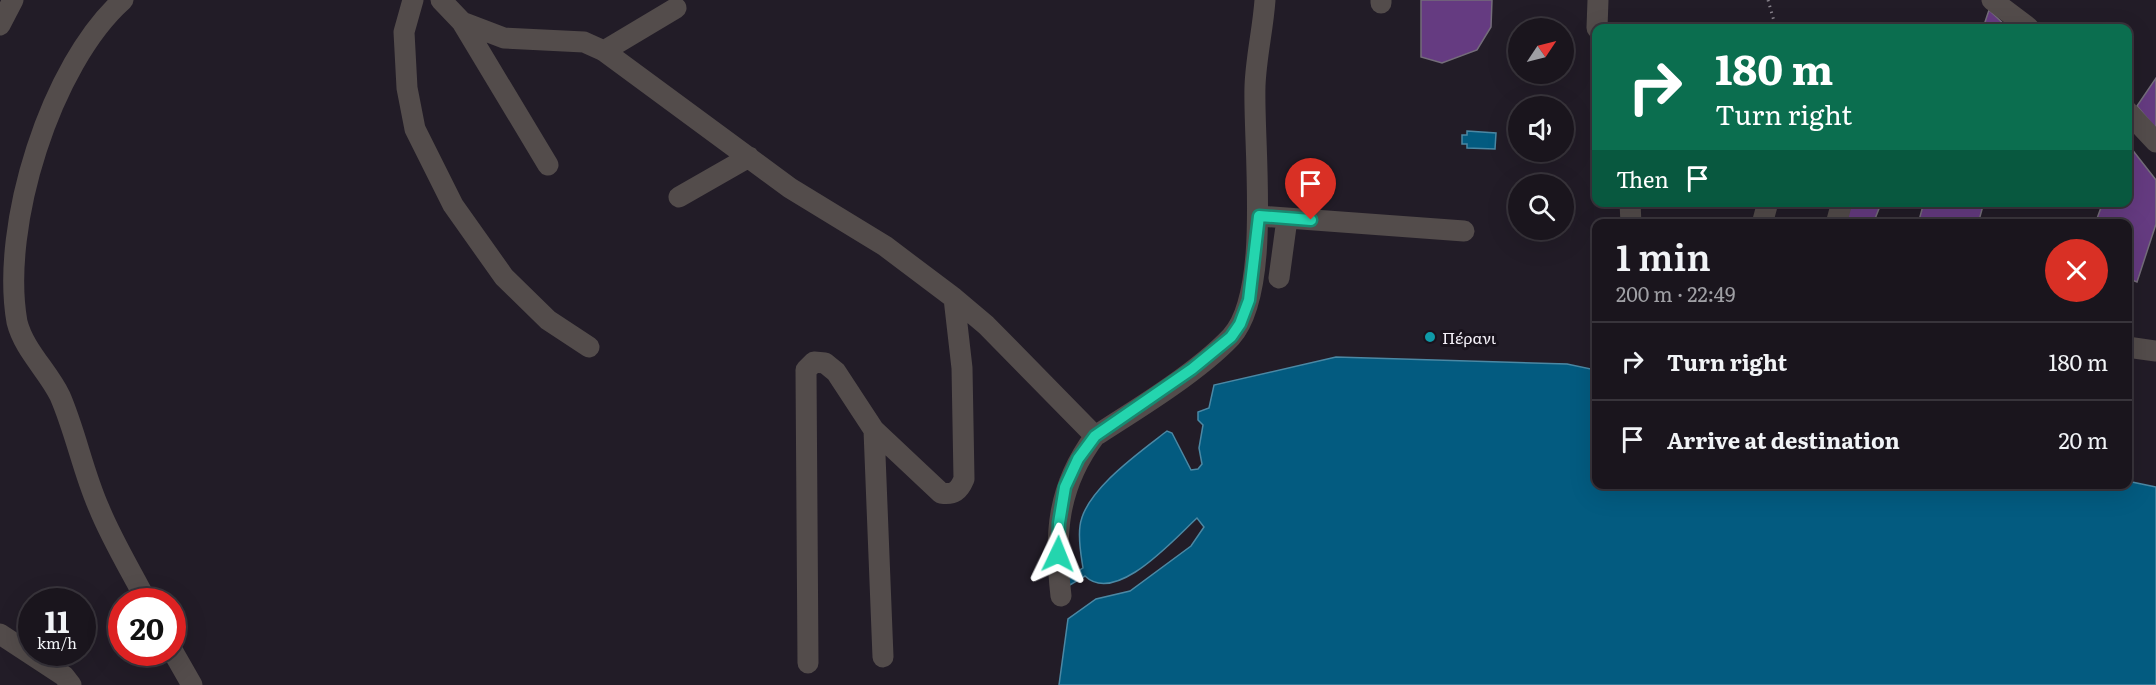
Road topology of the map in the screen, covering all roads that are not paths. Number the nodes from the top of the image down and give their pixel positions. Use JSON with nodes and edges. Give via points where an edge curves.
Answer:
{"nodes":[{"id":1,"x":13,"y":0,"type":"edge"},
{"id":2,"x":123,"y":0,"type":"edge"},
{"id":3,"x":412,"y":0,"type":"edge"},
{"id":4,"x":441,"y":0,"type":"edge"},
{"id":5,"x":1265,"y":0,"type":"edge"},
{"id":6,"x":1598,"y":0,"type":"edge"},
{"id":7,"x":1992,"y":0,"type":"edge"},
{"id":8,"x":676,"y":8,"type":"dead end"},
{"id":9,"x":462,"y":22,"type":"junction"},
{"id":10,"x":1597,"y":24,"type":"edge"},
{"id":11,"x":2024,"y":24,"type":"edge"},
{"id":12,"x":0,"y":25,"type":"edge"},
{"id":13,"x":604,"y":51,"type":"junction"},
{"id":14,"x":2132,"y":116,"type":"edge"},
{"id":15,"x":2156,"y":142,"type":"edge"},
{"id":16,"x":749,"y":157,"type":"junction"},
{"id":17,"x":548,"y":165,"type":"dead end"},
{"id":18,"x":679,"y":197,"type":"dead end"},
{"id":19,"x":1259,"y":216,"type":"junction"},
{"id":20,"x":1287,"y":219,"type":"junction"},
{"id":21,"x":1464,"y":231,"type":"dead end"},
{"id":22,"x":1279,"y":278,"type":"dead end"},
{"id":23,"x":954,"y":298,"type":"junction"},
{"id":24,"x":589,"y":347,"type":"dead end"},
{"id":25,"x":2132,"y":348,"type":"edge"},
{"id":26,"x":2156,"y":351,"type":"edge"},
{"id":27,"x":874,"y":430,"type":"junction"},
{"id":28,"x":1095,"y":436,"type":"junction"},
{"id":29,"x":140,"y":588,"type":"edge"},
{"id":30,"x":1061,"y":596,"type":"dead end"},
{"id":31,"x":0,"y":634,"type":"edge"},
{"id":32,"x":883,"y":657,"type":"dead end"},
{"id":33,"x":808,"y":663,"type":"dead end"},
{"id":34,"x":181,"y":666,"type":"edge"},
{"id":35,"x":71,"y":685,"type":"edge"},
{"id":36,"x":192,"y":685,"type":"edge"}],
"edges":[{"from":1,"to":12,"type":"street"},
{"from":2,"to":29,"type":"street","via":[[104,17],[65,75],[40,135],[20,201],[11,254],[17,322],[35,360],[58,393],[98,506]]},
{"from":3,"to":24,"type":"street","via":[[404,32],[415,129],[453,205],[504,277],[548,320]]},
{"from":4,"to":9,"type":"street"},
{"from":5,"to":19,"type":"street","via":[[1255,85]]},
{"from":6,"to":10,"type":"street"},
{"from":7,"to":11,"type":"street"},
{"from":8,"to":13,"type":"street"},
{"from":9,"to":13,"type":"street","via":[[504,38],[584,42]]},
{"from":9,"to":17,"type":"street"},
{"from":13,"to":16,"type":"street"},
{"from":14,"to":15,"type":"street"},
{"from":16,"to":18,"type":"street"},
{"from":16,"to":23,"type":"street","via":[[790,188],[885,246]]},
{"from":19,"to":20,"type":"street"},
{"from":19,"to":28,"type":"street","via":[[1249,300],[1231,337],[1183,376]]},
{"from":20,"to":21,"type":"street"},
{"from":20,"to":22,"type":"street"},
{"from":23,"to":27,"type":"street","via":[[962,368],[964,479],[960,489],[950,495],[941,493]]},
{"from":23,"to":28,"type":"street","via":[[986,325]]},
{"from":25,"to":26,"type":"street"},
{"from":27,"to":32,"type":"street"},
{"from":27,"to":33,"type":"street","via":[[836,372],[825,363],[814,362],[806,370]]},
{"from":28,"to":30,"type":"street","via":[[1065,487],[1059,533]]},
{"from":31,"to":35,"type":"street","via":[[64,676]]},
{"from":34,"to":36,"type":"street"}]}
